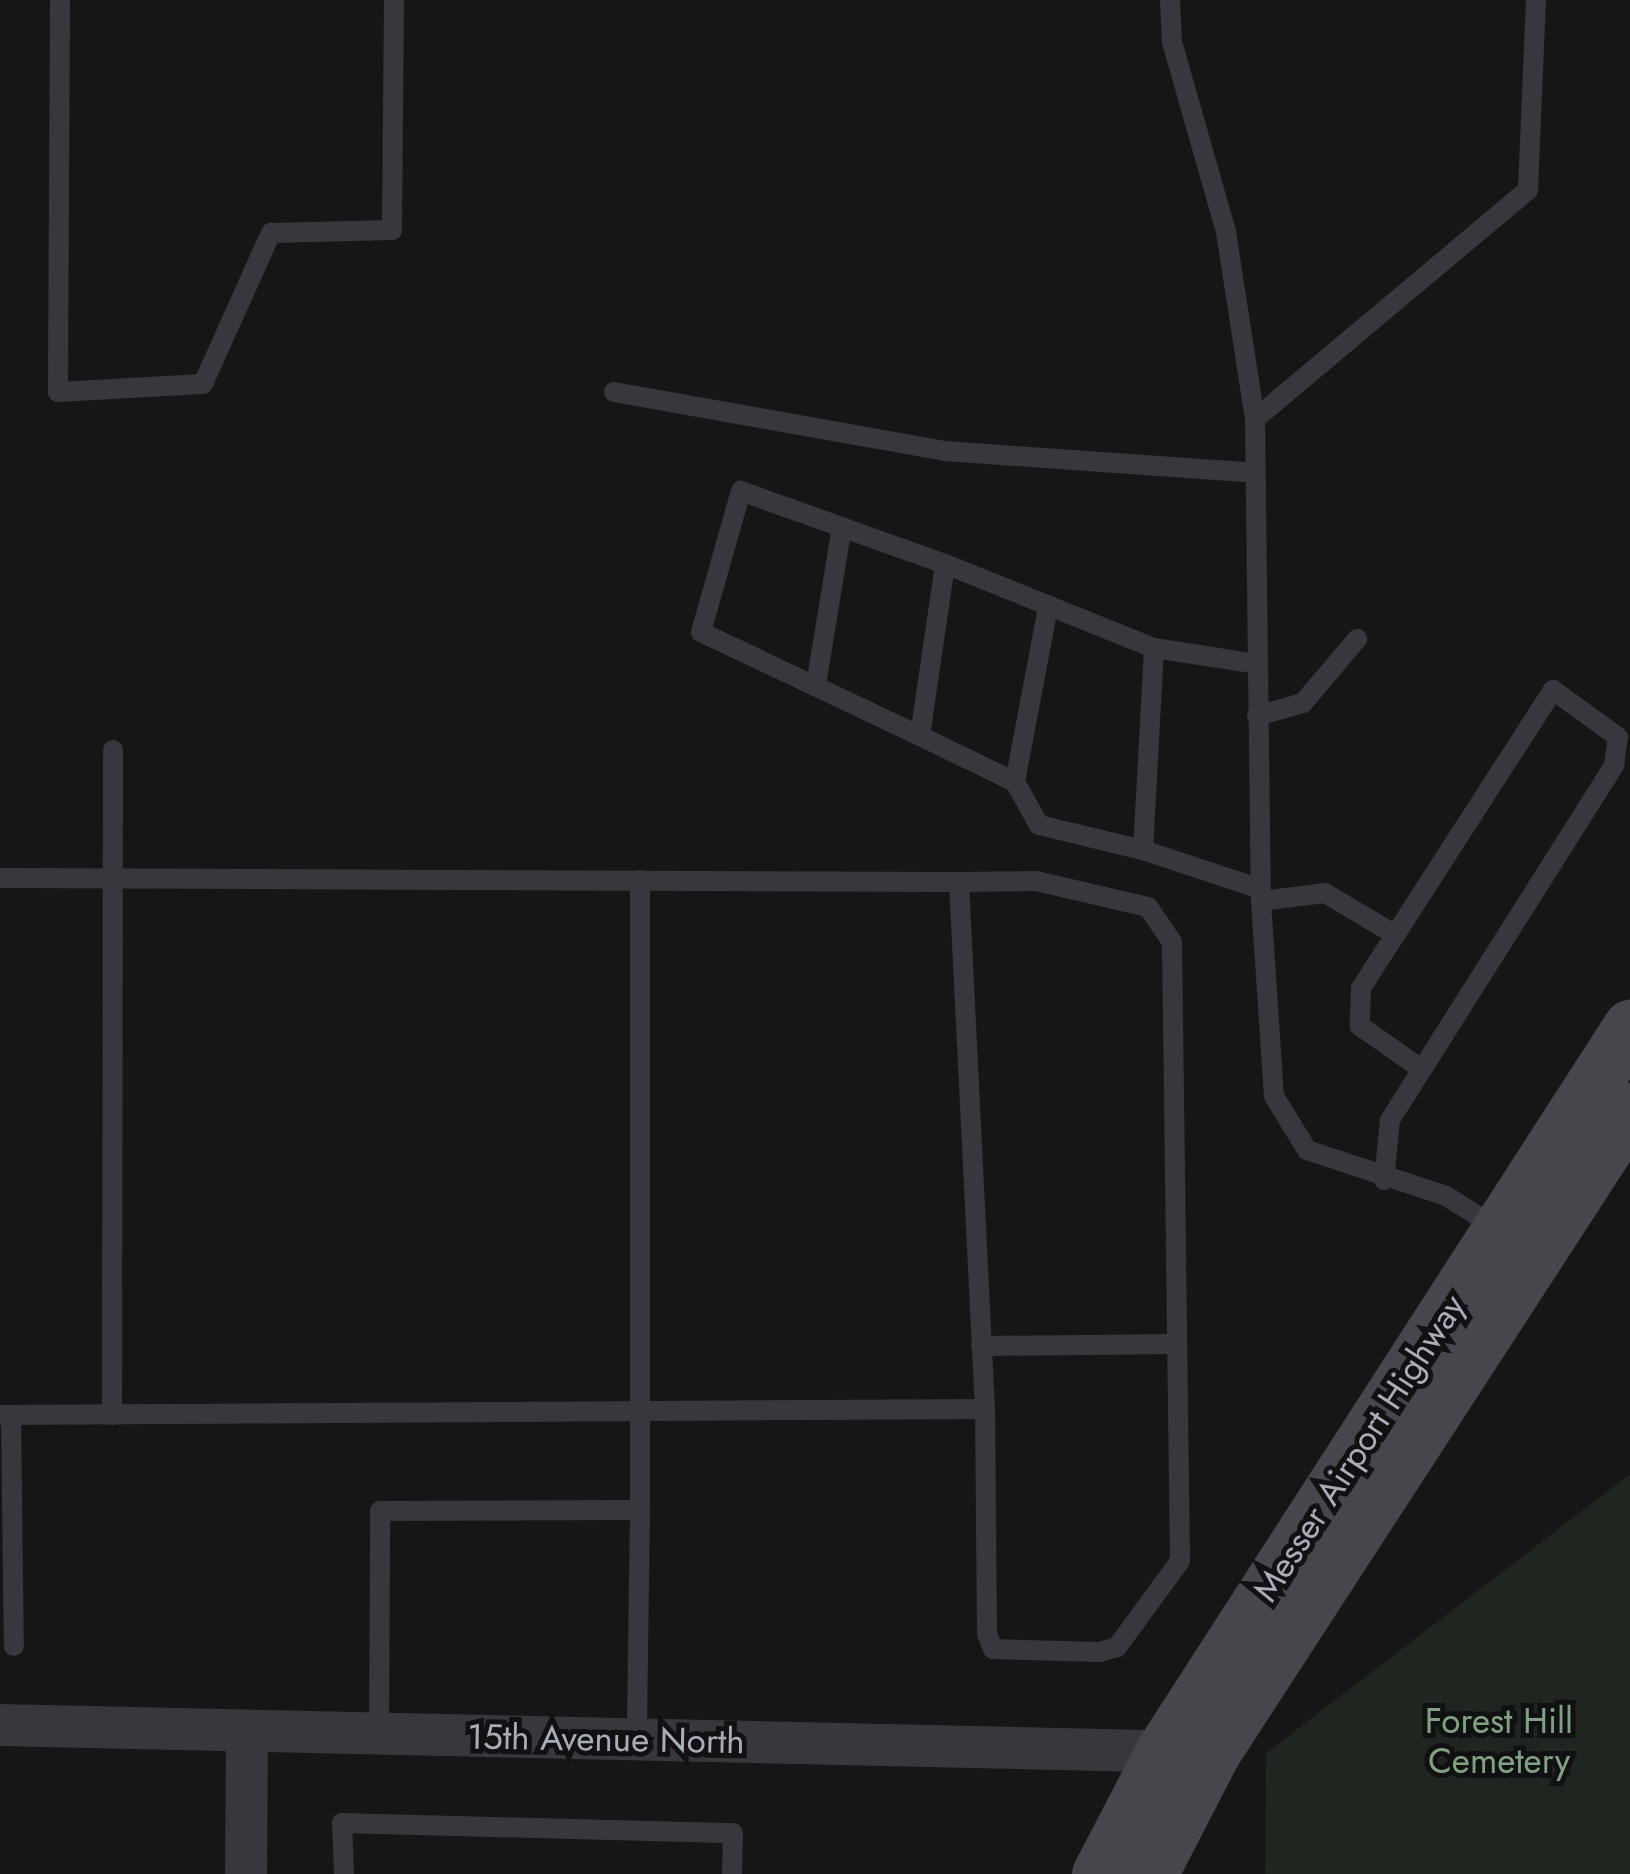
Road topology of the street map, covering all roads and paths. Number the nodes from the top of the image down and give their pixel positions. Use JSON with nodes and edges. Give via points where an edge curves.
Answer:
{"nodes":[{"id":1,"x":60,"y":0,"type":"edge"},
{"id":2,"x":394,"y":0,"type":"edge"},
{"id":3,"x":1170,"y":0,"type":"edge"},
{"id":4,"x":1536,"y":0,"type":"edge"},
{"id":5,"x":614,"y":392,"type":"dead end"},
{"id":6,"x":1255,"y":418,"type":"junction"},
{"id":7,"x":1256,"y":473,"type":"junction"},
{"id":8,"x":842,"y":527,"type":"junction"},
{"id":9,"x":945,"y":564,"type":"junction"},
{"id":10,"x":1048,"y":607,"type":"junction"},
{"id":11,"x":1356,"y":639,"type":"dead end"},
{"id":12,"x":1154,"y":648,"type":"junction"},
{"id":13,"x":1257,"y":664,"type":"junction"},
{"id":14,"x":816,"y":685,"type":"junction"},
{"id":15,"x":1258,"y":716,"type":"junction"},
{"id":16,"x":920,"y":736,"type":"junction"},
{"id":17,"x":113,"y":750,"type":"dead end"},
{"id":18,"x":1015,"y":782,"type":"junction"},
{"id":19,"x":1143,"y":850,"type":"junction"},
{"id":20,"x":0,"y":878,"type":"edge"},
{"id":21,"x":115,"y":878,"type":"junction"},
{"id":22,"x":640,"y":880,"type":"junction"},
{"id":23,"x":959,"y":882,"type":"junction"},
{"id":24,"x":1261,"y":895,"type":"junction"},
{"id":25,"x":1394,"y":934,"type":"junction"},
{"id":26,"x":1630,"y":1027,"type":"edge"},
{"id":27,"x":1420,"y":1068,"type":"junction"},
{"id":28,"x":1630,"y":1110,"type":"edge"},
{"id":29,"x":1384,"y":1180,"type":"junction"},
{"id":30,"x":1518,"y":1242,"type":"junction"},
{"id":31,"x":1178,"y":1344,"type":"junction"},
{"id":32,"x":981,"y":1346,"type":"junction"},
{"id":33,"x":985,"y":1410,"type":"junction"},
{"id":34,"x":640,"y":1412,"type":"junction"},
{"id":35,"x":6,"y":1415,"type":"edge"},
{"id":36,"x":112,"y":1415,"type":"junction"},
{"id":37,"x":640,"y":1510,"type":"junction"},
{"id":38,"x":14,"y":1646,"type":"dead end"},
{"id":39,"x":0,"y":1726,"type":"edge"},
{"id":40,"x":247,"y":1731,"type":"junction"},
{"id":41,"x":379,"y":1734,"type":"junction"},
{"id":42,"x":637,"y":1739,"type":"junction"},
{"id":43,"x":1188,"y":1752,"type":"junction"},
{"id":44,"x":246,"y":1874,"type":"edge"},
{"id":45,"x":344,"y":1874,"type":"edge"},
{"id":46,"x":732,"y":1874,"type":"edge"},
{"id":47,"x":1099,"y":1874,"type":"edge"},
{"id":48,"x":1150,"y":1874,"type":"edge"}],
"edges":[{"from":1,"to":2,"type":"lane","via":[[58,392],[203,384],[271,233],[392,230]]},
{"from":3,"to":6,"type":"lane","via":[[1172,42],[1226,232]]},
{"from":4,"to":6,"type":"lane","via":[[1528,190]]},
{"from":5,"to":7,"type":"lane","via":[[944,451]]},
{"from":6,"to":7,"type":"lane"},
{"from":7,"to":13,"type":"lane"},
{"from":8,"to":9,"type":"lane"},
{"from":8,"to":14,"type":"lane"},
{"from":8,"to":14,"type":"lane","via":[[741,490],[701,632]]},
{"from":9,"to":10,"type":"lane"},
{"from":9,"to":16,"type":"lane"},
{"from":10,"to":12,"type":"lane"},
{"from":10,"to":18,"type":"lane"},
{"from":11,"to":15,"type":"lane","via":[[1303,703]]},
{"from":12,"to":13,"type":"lane"},
{"from":12,"to":19,"type":"lane"},
{"from":13,"to":15,"type":"lane"},
{"from":14,"to":16,"type":"lane"},
{"from":15,"to":24,"type":"lane"},
{"from":16,"to":18,"type":"lane"},
{"from":17,"to":21,"type":"lane"},
{"from":18,"to":19,"type":"lane","via":[[1039,825]]},
{"from":19,"to":24,"type":"lane"},
{"from":20,"to":21,"type":"lane"},
{"from":21,"to":22,"type":"lane"},
{"from":21,"to":36,"type":"lane"},
{"from":22,"to":23,"type":"lane"},
{"from":22,"to":34,"type":"lane"},
{"from":23,"to":31,"type":"lane","via":[[1036,882],[1148,907],[1164,922],[1172,942]]},
{"from":23,"to":32,"type":"lane"},
{"from":24,"to":25,"type":"lane","via":[[1325,892]]},
{"from":24,"to":29,"type":"lane","via":[[1274,1096],[1308,1150]]},
{"from":25,"to":27,"type":"lane","via":[[1362,988],[1360,1026]]},
{"from":25,"to":27,"type":"lane","via":[[1553,690],[1604,721],[1618,737],[1614,766]]},
{"from":26,"to":30,"type":"main road","name":"Messer Airport Highway"},
{"from":27,"to":29,"type":"lane","via":[[1390,1120]]},
{"from":28,"to":30,"type":"main road","name":"Messer Airport Highway"},
{"from":29,"to":30,"type":"lane","via":[[1446,1196]]},
{"from":30,"to":43,"type":"main road","name":"Messer Airport Highway"},
{"from":31,"to":32,"type":"lane"},
{"from":31,"to":33,"type":"lane","via":[[1180,1561],[1130,1638],[1117,1647],[1012,1653],[994,1648],[987,1633]]},
{"from":32,"to":33,"type":"lane"},
{"from":33,"to":34,"type":"lane"},
{"from":34,"to":36,"type":"lane"},
{"from":34,"to":37,"type":"lane"},
{"from":35,"to":36,"type":"lane"},
{"from":35,"to":38,"type":"lane"},
{"from":37,"to":41,"type":"lane","via":[[380,1511]]},
{"from":37,"to":42,"type":"lane"},
{"from":39,"to":40,"type":"street","name":"15th Avenue North"},
{"from":40,"to":41,"type":"street","name":"15th Avenue North"},
{"from":40,"to":44,"type":"street"},
{"from":41,"to":42,"type":"street","name":"15th Avenue North"},
{"from":42,"to":43,"type":"street","name":"15th Avenue North"},
{"from":43,"to":47,"type":"main road","name":"Messer Airport Highway"},
{"from":43,"to":48,"type":"main road","name":"Messer Airport Highway"},
{"from":45,"to":46,"type":"lane","via":[[342,1822],[734,1832]]}]}
